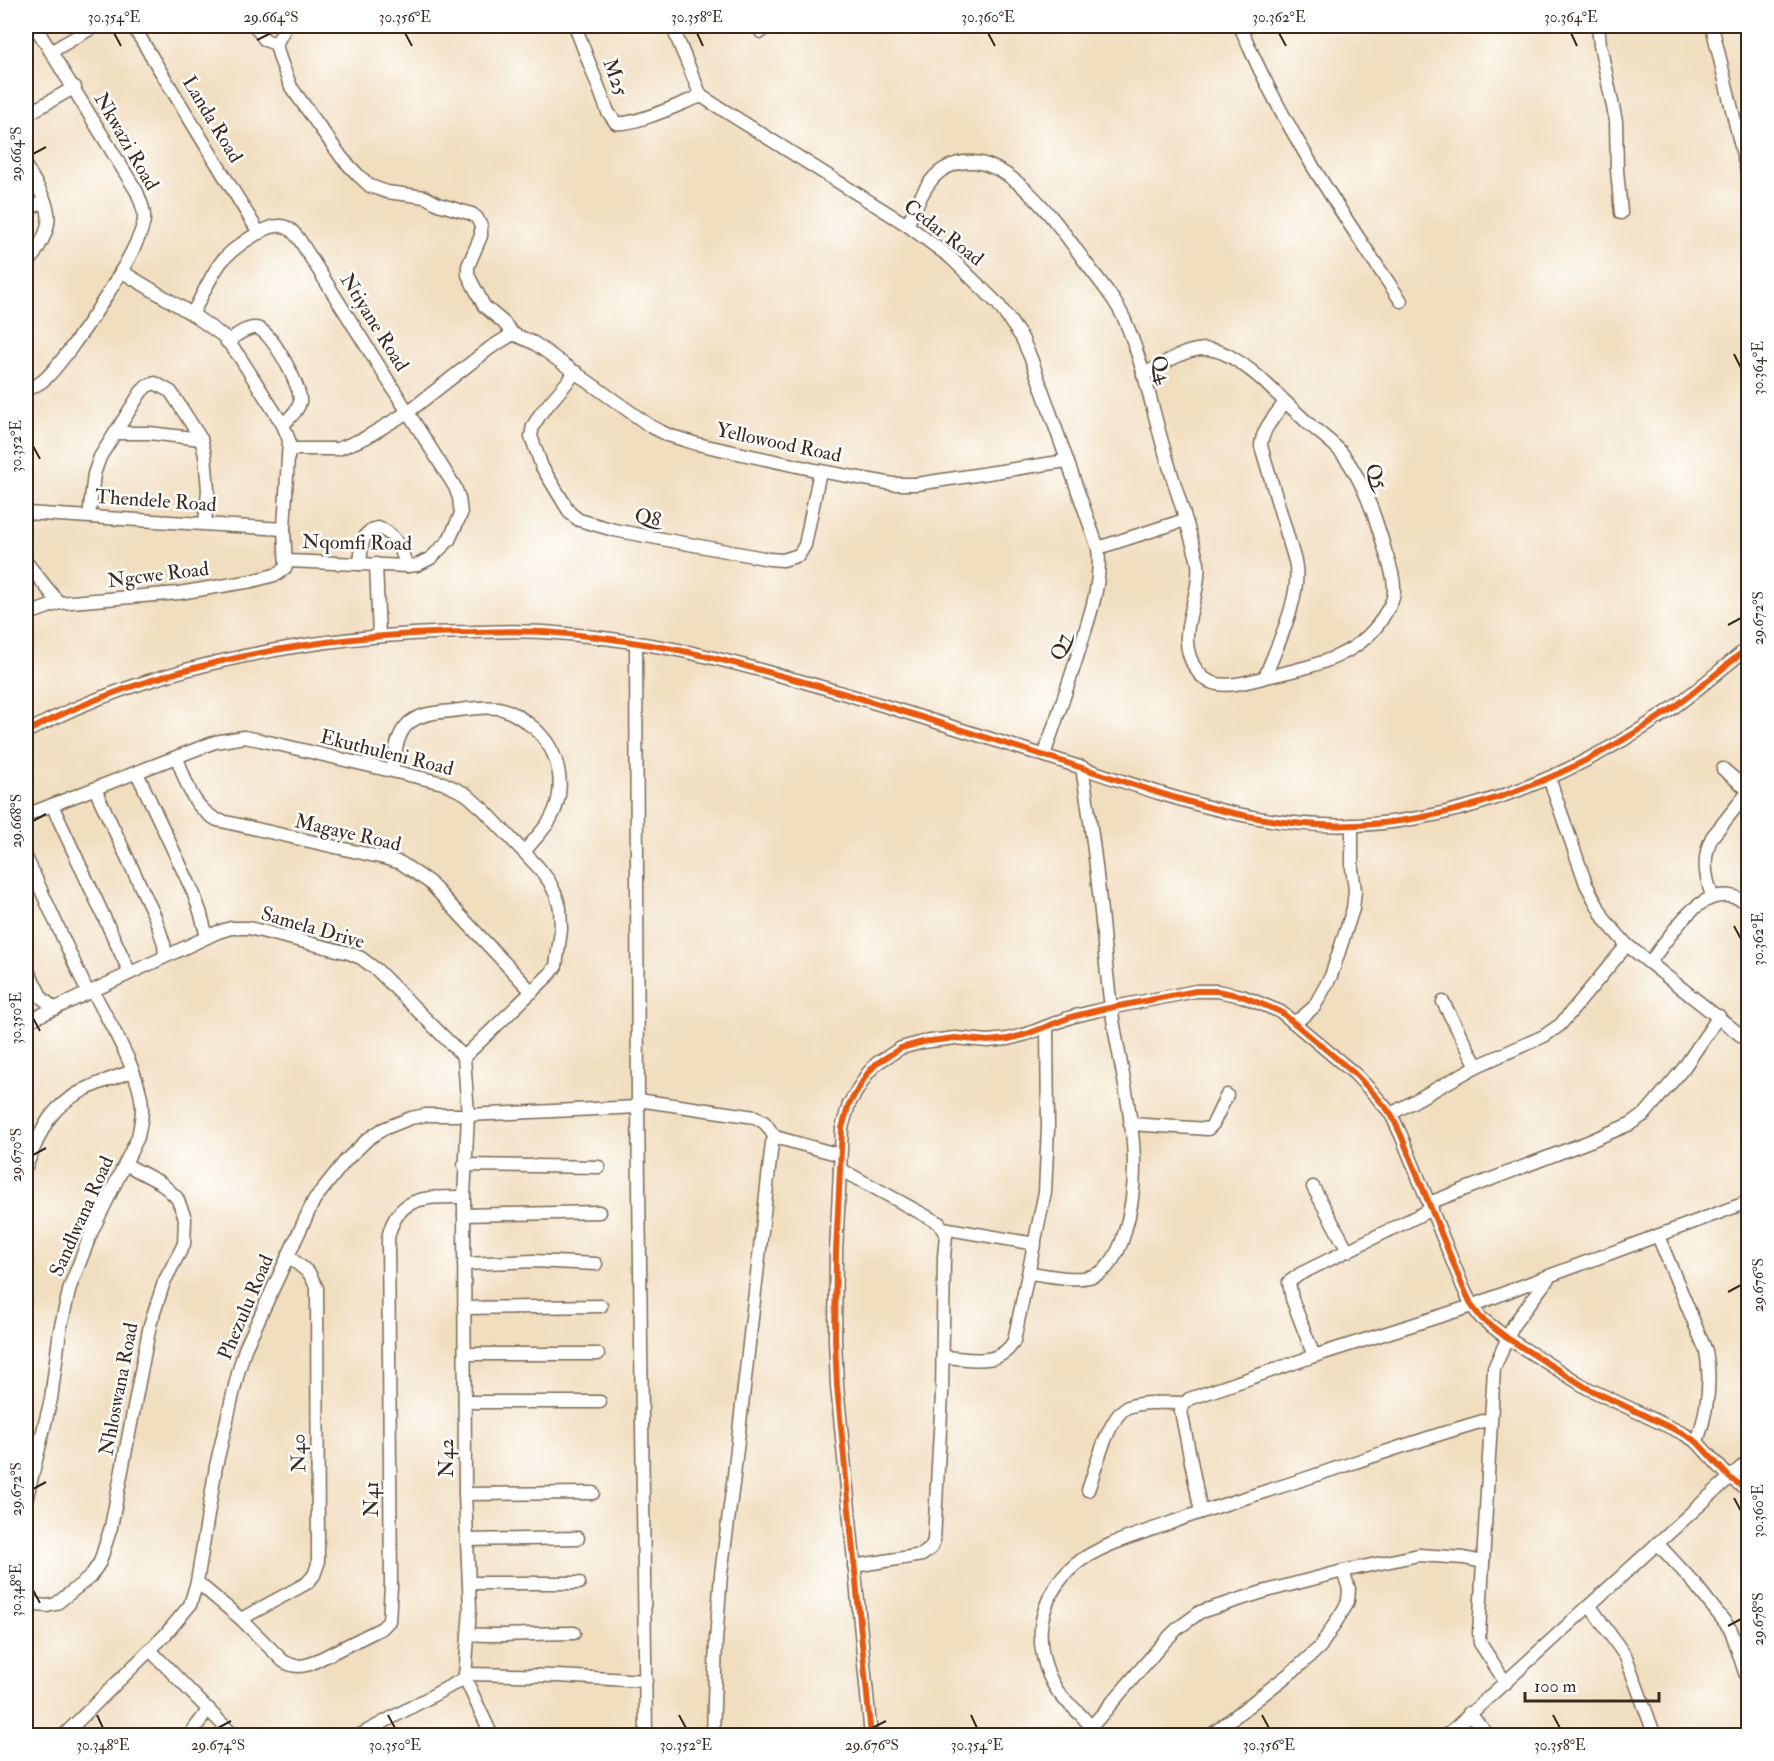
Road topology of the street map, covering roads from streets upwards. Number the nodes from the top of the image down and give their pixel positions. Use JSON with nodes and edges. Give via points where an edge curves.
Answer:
{"nodes":[{"id":1,"x":35,"y":26,"type":"edge"},
{"id":2,"x":95,"y":26,"type":"edge"},
{"id":3,"x":133,"y":26,"type":"edge"},
{"id":4,"x":255,"y":26,"type":"edge"},
{"id":5,"x":286,"y":26,"type":"edge"},
{"id":6,"x":575,"y":26,"type":"edge"},
{"id":7,"x":672,"y":26,"type":"edge"},
{"id":8,"x":1240,"y":26,"type":"edge"},
{"id":9,"x":1598,"y":26,"type":"edge"},
{"id":10,"x":1712,"y":26,"type":"edge"},
{"id":11,"x":276,"y":44,"type":"junction"},
{"id":12,"x":52,"y":51,"type":"junction"},
{"id":13,"x":75,"y":87,"type":"junction"},
{"id":14,"x":701,"y":96,"type":"junction"},
{"id":15,"x":26,"y":115,"type":"edge"},
{"id":16,"x":26,"y":167,"type":"edge"},
{"id":17,"x":1749,"y":176,"type":"edge"},
{"id":18,"x":45,"y":202,"type":"junction"},
{"id":19,"x":26,"y":212,"type":"edge"},
{"id":20,"x":1621,"y":213,"type":"dead end"},
{"id":21,"x":907,"y":225,"type":"junction"},
{"id":22,"x":259,"y":233,"type":"junction"},
{"id":23,"x":26,"y":268,"type":"edge"},
{"id":24,"x":121,"y":271,"type":"junction"},
{"id":25,"x":1401,"y":301,"type":"dead end"},
{"id":26,"x":192,"y":314,"type":"junction"},
{"id":27,"x":513,"y":334,"type":"junction"},
{"id":28,"x":227,"y":342,"type":"junction"},
{"id":29,"x":576,"y":372,"type":"junction"},
{"id":30,"x":1143,"y":375,"type":"junction"},
{"id":31,"x":26,"y":390,"type":"edge"},
{"id":32,"x":1285,"y":402,"type":"junction"},
{"id":33,"x":408,"y":412,"type":"junction"},
{"id":34,"x":283,"y":425,"type":"junction"},
{"id":35,"x":115,"y":433,"type":"junction"},
{"id":36,"x":201,"y":439,"type":"junction"},
{"id":37,"x":289,"y":449,"type":"junction"},
{"id":38,"x":1066,"y":461,"type":"junction"},
{"id":39,"x":820,"y":471,"type":"junction"},
{"id":40,"x":26,"y":513,"type":"edge"},
{"id":41,"x":89,"y":516,"type":"junction"},
{"id":42,"x":1185,"y":520,"type":"junction"},
{"id":43,"x":205,"y":523,"type":"junction"},
{"id":44,"x":284,"y":529,"type":"junction"},
{"id":45,"x":1098,"y":548,"type":"junction"},
{"id":46,"x":431,"y":558,"type":"joint"},
{"id":47,"x":287,"y":561,"type":"junction"},
{"id":48,"x":26,"y":562,"type":"edge"},
{"id":49,"x":360,"y":564,"type":"junction"},
{"id":50,"x":376,"y":564,"type":"junction"},
{"id":51,"x":407,"y":566,"type":"junction"},
{"id":52,"x":59,"y":603,"type":"junction"},
{"id":53,"x":26,"y":615,"type":"edge"},
{"id":54,"x":379,"y":636,"type":"junction"},
{"id":55,"x":636,"y":643,"type":"junction"},
{"id":56,"x":1749,"y":648,"type":"edge"},
{"id":57,"x":1265,"y":677,"type":"junction"},
{"id":58,"x":26,"y":732,"type":"edge"},
{"id":59,"x":1044,"y":755,"type":"junction"},
{"id":60,"x":177,"y":758,"type":"junction"},
{"id":61,"x":1082,"y":767,"type":"junction"},
{"id":62,"x":1723,"y":769,"type":"dead end"},
{"id":63,"x":392,"y":770,"type":"junction"},
{"id":64,"x":137,"y":773,"type":"junction"},
{"id":65,"x":1549,"y":778,"type":"junction"},
{"id":66,"x":95,"y":789,"type":"junction"},
{"id":67,"x":1749,"y":791,"type":"edge"},
{"id":68,"x":52,"y":805,"type":"junction"},
{"id":69,"x":27,"y":810,"type":"edge"},
{"id":70,"x":1352,"y":825,"type":"junction"},
{"id":71,"x":524,"y":852,"type":"junction"},
{"id":72,"x":26,"y":857,"type":"edge"},
{"id":73,"x":1712,"y":896,"type":"junction"},
{"id":74,"x":1749,"y":903,"type":"edge"},
{"id":75,"x":207,"y":937,"type":"junction"},
{"id":76,"x":1627,"y":945,"type":"junction"},
{"id":77,"x":165,"y":956,"type":"junction"},
{"id":78,"x":1650,"y":962,"type":"junction"},
{"id":79,"x":26,"y":967,"type":"edge"},
{"id":80,"x":130,"y":973,"type":"junction"},
{"id":81,"x":91,"y":992,"type":"junction"},
{"id":82,"x":532,"y":992,"type":"junction"},
{"id":83,"x":1443,"y":1002,"type":"dead end"},
{"id":84,"x":1111,"y":1007,"type":"junction"},
{"id":85,"x":55,"y":1009,"type":"junction"},
{"id":86,"x":1719,"y":1016,"type":"junction"},
{"id":87,"x":26,"y":1022,"type":"edge"},
{"id":88,"x":1293,"y":1022,"type":"junction"},
{"id":89,"x":1047,"y":1028,"type":"junction"},
{"id":90,"x":1749,"y":1041,"type":"edge"},
{"id":91,"x":464,"y":1057,"type":"junction"},
{"id":92,"x":1477,"y":1066,"type":"junction"},
{"id":93,"x":133,"y":1071,"type":"junction"},
{"id":94,"x":1227,"y":1095,"type":"dead end"},
{"id":95,"x":638,"y":1104,"type":"junction"},
{"id":96,"x":1391,"y":1113,"type":"junction"},
{"id":97,"x":468,"y":1115,"type":"junction"},
{"id":98,"x":1130,"y":1124,"type":"junction"},
{"id":99,"x":775,"y":1137,"type":"junction"},
{"id":100,"x":840,"y":1155,"type":"junction"},
{"id":101,"x":125,"y":1164,"type":"junction"},
{"id":102,"x":464,"y":1165,"type":"junction"},
{"id":103,"x":26,"y":1167,"type":"edge"},
{"id":104,"x":599,"y":1167,"type":"dead end"},
{"id":105,"x":840,"y":1169,"type":"junction"},
{"id":106,"x":1313,"y":1187,"type":"dead end"},
{"id":107,"x":464,"y":1197,"type":"junction"},
{"id":108,"x":1749,"y":1202,"type":"edge"},
{"id":109,"x":1430,"y":1206,"type":"junction"},
{"id":110,"x":598,"y":1212,"type":"dead end"},
{"id":111,"x":464,"y":1215,"type":"junction"},
{"id":112,"x":943,"y":1228,"type":"junction"},
{"id":113,"x":1658,"y":1236,"type":"junction"},
{"id":114,"x":1035,"y":1244,"type":"junction"},
{"id":115,"x":1348,"y":1251,"type":"junction"},
{"id":116,"x":288,"y":1257,"type":"junction"},
{"id":117,"x":596,"y":1263,"type":"dead end"},
{"id":118,"x":464,"y":1264,"type":"junction"},
{"id":119,"x":1029,"y":1272,"type":"junction"},
{"id":120,"x":1550,"y":1276,"type":"junction"},
{"id":121,"x":601,"y":1306,"type":"dead end"},
{"id":122,"x":1472,"y":1306,"type":"junction"},
{"id":123,"x":464,"y":1308,"type":"junction"},
{"id":124,"x":1507,"y":1338,"type":"junction"},
{"id":125,"x":465,"y":1354,"type":"junction"},
{"id":126,"x":598,"y":1354,"type":"dead end"},
{"id":127,"x":1314,"y":1356,"type":"junction"},
{"id":128,"x":942,"y":1357,"type":"junction"},
{"id":129,"x":465,"y":1402,"type":"junction"},
{"id":130,"x":600,"y":1402,"type":"dead end"},
{"id":131,"x":1185,"y":1403,"type":"junction"},
{"id":132,"x":1490,"y":1419,"type":"junction"},
{"id":133,"x":1697,"y":1442,"type":"junction"},
{"id":134,"x":1749,"y":1461,"type":"edge"},
{"id":135,"x":1730,"y":1478,"type":"junction"},
{"id":136,"x":1088,"y":1490,"type":"dead end"},
{"id":137,"x":1749,"y":1490,"type":"edge"},
{"id":138,"x":593,"y":1493,"type":"dead end"},
{"id":139,"x":465,"y":1494,"type":"junction"},
{"id":140,"x":26,"y":1501,"type":"edge"},
{"id":141,"x":1201,"y":1512,"type":"junction"},
{"id":142,"x":578,"y":1538,"type":"dead end"},
{"id":143,"x":467,"y":1540,"type":"junction"},
{"id":144,"x":1658,"y":1543,"type":"junction"},
{"id":145,"x":1483,"y":1562,"type":"junction"},
{"id":146,"x":854,"y":1566,"type":"junction"},
{"id":147,"x":1343,"y":1571,"type":"junction"},
{"id":148,"x":197,"y":1582,"type":"junction"},
{"id":149,"x":469,"y":1582,"type":"junction"},
{"id":150,"x":579,"y":1584,"type":"dead end"},
{"id":151,"x":26,"y":1598,"type":"edge"},
{"id":152,"x":1590,"y":1605,"type":"junction"},
{"id":153,"x":241,"y":1619,"type":"junction"},
{"id":154,"x":574,"y":1633,"type":"dead end"},
{"id":155,"x":468,"y":1634,"type":"junction"},
{"id":156,"x":150,"y":1650,"type":"junction"},
{"id":157,"x":465,"y":1676,"type":"junction"},
{"id":158,"x":646,"y":1681,"type":"junction"},
{"id":159,"x":1749,"y":1682,"type":"edge"},
{"id":160,"x":1506,"y":1683,"type":"junction"},
{"id":161,"x":209,"y":1709,"type":"junction"},
{"id":162,"x":1469,"y":1713,"type":"junction"},
{"id":163,"x":1095,"y":1731,"type":"edge"},
{"id":164,"x":63,"y":1736,"type":"edge"},
{"id":165,"x":189,"y":1736,"type":"edge"},
{"id":166,"x":234,"y":1736,"type":"edge"},
{"id":167,"x":358,"y":1736,"type":"edge"},
{"id":168,"x":492,"y":1736,"type":"edge"},
{"id":169,"x":646,"y":1736,"type":"edge"},
{"id":170,"x":713,"y":1736,"type":"edge"},
{"id":171,"x":871,"y":1736,"type":"edge"},
{"id":172,"x":1210,"y":1736,"type":"edge"},
{"id":173,"x":1446,"y":1736,"type":"edge"},
{"id":174,"x":1490,"y":1736,"type":"edge"},
{"id":175,"x":1655,"y":1736,"type":"edge"}],
"edges":[{"from":1,"to":12,"type":"street","name":"Nkwazi Road"},
{"from":2,"to":12,"type":"street"},
{"from":3,"to":22,"type":"street","name":"Landa Road"},
{"from":4,"to":11,"type":"street","via":[[265,40]]},
{"from":5,"to":11,"type":"street"},
{"from":6,"to":14,"type":"street","name":"M25","via":[[608,112],[616,123],[637,120]]},
{"from":7,"to":14,"type":"street"},
{"from":8,"to":25,"type":"street","via":[[1316,171]]},
{"from":9,"to":20,"type":"street","via":[[1616,121]]},
{"from":10,"to":17,"type":"street"},
{"from":11,"to":27,"type":"street","name":"Yellowood Road","via":[[291,87],[342,158],[370,186],[425,197],[477,218],[481,236],[468,274],[484,306]]},
{"from":12,"to":13,"type":"street","name":"Nkwazi Road"},
{"from":13,"to":15,"type":"street"},
{"from":13,"to":24,"type":"street","name":"Nkwazi Road","via":[[143,208],[142,231]]},
{"from":14,"to":21,"type":"street","name":"Cedar Road"},
{"from":16,"to":18,"type":"street"},
{"from":18,"to":19,"type":"street"},
{"from":18,"to":23,"type":"street","via":[[50,219],[48,228]]},
{"from":21,"to":30,"type":"street","name":"Q4","via":[[931,181],[943,169],[975,161],[1005,174],[1049,214],[1119,309]]},
{"from":21,"to":38,"type":"street","name":"Cedar Road","via":[[975,280],[1022,338]]},
{"from":22,"to":26,"type":"street","name":"Ntiyane Road","via":[[222,261]]},
{"from":22,"to":33,"type":"street","name":"Ntiyane Road","via":[[277,226],[294,233]]},
{"from":24,"to":26,"type":"street","name":"Nqomfi Road"},
{"from":24,"to":31,"type":"street","name":"Nkwazi Road","via":[[59,364],[44,381]]},
{"from":26,"to":28,"type":"street","name":"Nqomfi Road"},
{"from":27,"to":29,"type":"street","name":"Yellowood Road","via":[[534,343]]},
{"from":27,"to":33,"type":"street"},
{"from":28,"to":34,"type":"street","name":"Nqomfi Road"},
{"from":28,"to":34,"type":"street","via":[[255,327],[269,336],[299,393],[298,406]]},
{"from":29,"to":39,"type":"street","name":"Yellowood Road","via":[[668,435]]},
{"from":29,"to":39,"type":"street","name":"Q8","via":[[541,413],[531,436],[556,492],[579,520],[614,530],[783,560],[799,555],[805,544]]},
{"from":30,"to":32,"type":"street","name":"Q5","via":[[1187,352],[1211,349],[1247,367]]},
{"from":30,"to":42,"type":"street","name":"Q4"},
{"from":32,"to":57,"type":"street","via":[[1268,425],[1261,446],[1297,580]]},
{"from":32,"to":57,"type":"street","name":"Q5","via":[[1340,452],[1356,475],[1379,530],[1394,593],[1383,620],[1343,655]]},
{"from":33,"to":37,"type":"street","via":[[338,449]]},
{"from":33,"to":46,"type":"street","name":"Ntiyane Road","via":[[455,487],[461,507],[448,540]]},
{"from":34,"to":37,"type":"street","name":"Nqomfi Road"},
{"from":35,"to":36,"type":"street"},
{"from":35,"to":36,"type":"street","via":[[141,392],[155,383],[171,392]]},
{"from":35,"to":41,"type":"street","via":[[94,474]]},
{"from":36,"to":43,"type":"street","via":[[208,490]]},
{"from":37,"to":44,"type":"street","name":"Nqomfi Road"},
{"from":38,"to":39,"type":"street","name":"Yellowood Road","via":[[917,484],[893,484]]},
{"from":38,"to":45,"type":"street","name":"Cedar Road"},
{"from":40,"to":41,"type":"street","name":"Thendele Road"},
{"from":41,"to":43,"type":"street","name":"Thendele Road"},
{"from":42,"to":45,"type":"street"},
{"from":42,"to":57,"type":"street","name":"Q4","via":[[1199,572],[1188,617],[1188,653],[1192,663],[1204,679],[1220,685]]},
{"from":43,"to":44,"type":"street","name":"Thendele Road"},
{"from":44,"to":47,"type":"street","name":"Nqomfi Road"},
{"from":45,"to":59,"type":"street","name":"Q7","via":[[1095,600]]},
{"from":46,"to":51,"type":"street","name":"Nqomfi Road"},
{"from":47,"to":49,"type":"street","name":"Nqomfi Road"},
{"from":47,"to":52,"type":"street","name":"Ngcwe Road","via":[[278,574],[252,581],[179,593]]},
{"from":48,"to":52,"type":"street"},
{"from":49,"to":50,"type":"street","name":"Nqomfi Road"},
{"from":49,"to":51,"type":"street","via":[[364,535],[378,528],[385,529],[396,542]]},
{"from":50,"to":51,"type":"street","name":"Nqomfi Road"},
{"from":50,"to":54,"type":"street"},
{"from":52,"to":53,"type":"street","name":"Ngcwe Road"},
{"from":54,"to":55,"type":"street","via":[[555,633]]},
{"from":54,"to":58,"type":"street","via":[[275,650],[171,675],[96,701]]},
{"from":55,"to":59,"type":"street","via":[[762,670]]},
{"from":55,"to":95,"type":"street"},
{"from":56,"to":65,"type":"street","via":[[1642,728]]},
{"from":59,"to":61,"type":"street"},
{"from":60,"to":63,"type":"street","name":"Ekuthuleni Road","via":[[215,742],[244,737]]},
{"from":60,"to":64,"type":"street","name":"Ekuthuleni Road"},
{"from":60,"to":82,"type":"street","name":"Magaye Road","via":[[195,803],[217,820],[384,858],[415,870]]},
{"from":61,"to":70,"type":"street","via":[[1233,814],[1308,825]]},
{"from":61,"to":84,"type":"street"},
{"from":62,"to":67,"type":"street"},
{"from":63,"to":71,"type":"street","name":"Ekuthuleni Road","via":[[443,783],[466,794]]},
{"from":63,"to":71,"type":"street","via":[[405,727],[422,716],[441,711],[500,708],[511,712],[527,722],[551,747],[559,773],[559,792],[550,819]]},
{"from":64,"to":66,"type":"street","name":"Ekuthuleni Road"},
{"from":64,"to":75,"type":"street","via":[[193,892]]},
{"from":65,"to":70,"type":"street","via":[[1477,804],[1424,816]]},
{"from":65,"to":76,"type":"street","via":[[1586,884],[1605,921]]},
{"from":66,"to":68,"type":"street","name":"Ekuthuleni Road"},
{"from":66,"to":77,"type":"street","via":[[155,917]]},
{"from":67,"to":73,"type":"street","via":[[1708,845],[1704,860]]},
{"from":68,"to":69,"type":"street","name":"Ekuthuleni Road"},
{"from":68,"to":80,"type":"street"},
{"from":70,"to":88,"type":"street","via":[[1353,909],[1331,976],[1314,1007]]},
{"from":71,"to":82,"type":"street","name":"Ekuthuleni Road","via":[[549,880],[560,908],[556,966]]},
{"from":72,"to":81,"type":"street","name":"Sandlwana Road"},
{"from":73,"to":74,"type":"street","via":[[1733,895]]},
{"from":73,"to":78,"type":"street","via":[[1691,910]]},
{"from":75,"to":77,"type":"street","name":"Samela Drive"},
{"from":75,"to":91,"type":"street","name":"Samela Drive","via":[[231,928],[249,928],[361,958]]},
{"from":76,"to":78,"type":"street"},
{"from":76,"to":92,"type":"street","via":[[1560,1025]]},
{"from":77,"to":80,"type":"street","name":"Samela Drive"},
{"from":78,"to":86,"type":"street"},
{"from":79,"to":85,"type":"street","via":[[36,990]]},
{"from":80,"to":81,"type":"street","name":"Samela Drive"},
{"from":81,"to":85,"type":"street","name":"Samela Drive"},
{"from":81,"to":93,"type":"street","name":"Sandlwana Road"},
{"from":82,"to":91,"type":"street","name":"Ekuthuleni Road"},
{"from":83,"to":92,"type":"street"},
{"from":84,"to":88,"type":"street","via":[[1217,991],[1261,1003]]},
{"from":84,"to":89,"type":"street"},
{"from":84,"to":98,"type":"street"},
{"from":85,"to":87,"type":"street","name":"Samela Drive"},
{"from":86,"to":90,"type":"street"},
{"from":86,"to":109,"type":"street","via":[[1683,1069],[1645,1114],[1630,1124]]},
{"from":88,"to":96,"type":"street","via":[[1354,1074]]},
{"from":89,"to":100,"type":"street","via":[[1008,1039],[923,1042],[888,1056],[867,1074],[849,1104]]},
{"from":89,"to":114,"type":"street","via":[[1045,1192]]},
{"from":91,"to":97,"type":"street"},
{"from":92,"to":96,"type":"street"},
{"from":93,"to":101,"type":"street","name":"Sandlwana Road","via":[[142,1114],[138,1137]]},
{"from":93,"to":103,"type":"street","via":[[82,1090],[52,1114]]},
{"from":94,"to":98,"type":"street","via":[[1208,1129]]},
{"from":95,"to":97,"type":"street","name":"Phezulu Road"},
{"from":95,"to":99,"type":"street","name":"Phezulu Road","via":[[755,1118],[765,1123]]},
{"from":95,"to":158,"type":"street"},
{"from":96,"to":109,"type":"street"},
{"from":97,"to":102,"type":"street","name":"N42"},
{"from":97,"to":116,"type":"street","name":"Phezulu Road","via":[[411,1118],[368,1139],[320,1192]]},
{"from":98,"to":119,"type":"street","via":[[1134,1147],[1133,1197],[1122,1242],[1108,1266],[1098,1275],[1083,1279]]},
{"from":99,"to":100,"type":"street"},
{"from":99,"to":170,"type":"street","via":[[721,1574]]},
{"from":100,"to":105,"type":"street"},
{"from":101,"to":140,"type":"street","name":"Sandlwana Road","via":[[70,1287],[51,1399]]},
{"from":101,"to":151,"type":"street","name":"Nhloswana Road","via":[[161,1183],[177,1198],[185,1218],[184,1244],[164,1282],[150,1325],[111,1527],[100,1562],[90,1577],[56,1604],[37,1605]]},
{"from":102,"to":104,"type":"street"},
{"from":102,"to":107,"type":"street","name":"N42"},
{"from":105,"to":112,"type":"street"},
{"from":105,"to":146,"type":"street","via":[[835,1339]]},
{"from":106,"to":115,"type":"street"},
{"from":107,"to":111,"type":"street","name":"N42"},
{"from":107,"to":153,"type":"street","name":"N41","via":[[418,1200],[397,1214],[388,1238],[389,1621],[382,1628],[300,1667],[283,1661]]},
{"from":108,"to":113,"type":"street"},
{"from":109,"to":115,"type":"street"},
{"from":109,"to":122,"type":"street"},
{"from":110,"to":111,"type":"street"},
{"from":111,"to":118,"type":"street","name":"N42"},
{"from":112,"to":114,"type":"street"},
{"from":112,"to":128,"type":"street","via":[[946,1235]]},
{"from":113,"to":120,"type":"street"},
{"from":113,"to":133,"type":"street","via":[[1709,1365],[1707,1398]]},
{"from":114,"to":119,"type":"street"},
{"from":115,"to":127,"type":"street","via":[[1289,1282]]},
{"from":116,"to":148,"type":"street","name":"Phezulu Road","via":[[254,1327],[238,1372],[216,1466]]},
{"from":116,"to":153,"type":"street","name":"N40","via":[[309,1273],[317,1288],[318,1564],[307,1583]]},
{"from":117,"to":118,"type":"street"},
{"from":118,"to":123,"type":"street","name":"N42"},
{"from":119,"to":128,"type":"street","via":[[1009,1350],[993,1359]]},
{"from":120,"to":122,"type":"street"},
{"from":120,"to":124,"type":"street","via":[[1523,1309]]},
{"from":121,"to":123,"type":"street"},
{"from":122,"to":124,"type":"street"},
{"from":122,"to":127,"type":"street"},
{"from":123,"to":125,"type":"street","name":"N42"},
{"from":124,"to":132,"type":"street","via":[[1494,1368]]},
{"from":124,"to":133,"type":"street","via":[[1587,1388]]},
{"from":125,"to":126,"type":"street"},
{"from":125,"to":129,"type":"street","name":"N42"},
{"from":127,"to":131,"type":"street"},
{"from":128,"to":146,"type":"street","via":[[931,1548],[915,1557]]},
{"from":129,"to":130,"type":"street"},
{"from":129,"to":139,"type":"street","name":"N42"},
{"from":131,"to":136,"type":"street","via":[[1129,1406],[1120,1411]]},
{"from":131,"to":141,"type":"street","via":[[1181,1411]]},
{"from":132,"to":141,"type":"street"},
{"from":132,"to":145,"type":"street"},
{"from":133,"to":135,"type":"street"},
{"from":134,"to":135,"type":"street"},
{"from":135,"to":137,"type":"street"},
{"from":135,"to":144,"type":"street"},
{"from":138,"to":139,"type":"street"},
{"from":139,"to":143,"type":"street","name":"N42"},
{"from":141,"to":163,"type":"street","via":[[1120,1541],[1075,1564],[1048,1600],[1041,1629],[1044,1662],[1056,1689]]},
{"from":142,"to":143,"type":"street"},
{"from":143,"to":149,"type":"street","name":"N42"},
{"from":144,"to":152,"type":"street"},
{"from":144,"to":159,"type":"street","via":[[1731,1630]]},
{"from":145,"to":147,"type":"street","via":[[1419,1555]]},
{"from":145,"to":160,"type":"street","via":[[1480,1643]]},
{"from":146,"to":171,"type":"street"},
{"from":147,"to":163,"type":"street","via":[[1200,1612],[1164,1642]]},
{"from":147,"to":172,"type":"street","via":[[1348,1601],[1320,1647]]},
{"from":148,"to":153,"type":"street","name":"N41"},
{"from":148,"to":156,"type":"street","name":"Phezulu Road","via":[[190,1605],[179,1621]]},
{"from":149,"to":150,"type":"street"},
{"from":149,"to":155,"type":"street","name":"N42"},
{"from":152,"to":160,"type":"street"},
{"from":152,"to":175,"type":"street","via":[[1626,1657]]},
{"from":154,"to":155,"type":"street"},
{"from":155,"to":157,"type":"street","name":"N42"},
{"from":156,"to":161,"type":"street"},
{"from":156,"to":164,"type":"street","name":"Phezulu Road"},
{"from":157,"to":158,"type":"street"},
{"from":157,"to":167,"type":"street"},
{"from":157,"to":168,"type":"street"},
{"from":158,"to":169,"type":"street"},
{"from":160,"to":162,"type":"street"},
{"from":161,"to":165,"type":"street"},
{"from":161,"to":166,"type":"street"},
{"from":162,"to":173,"type":"street"},
{"from":162,"to":174,"type":"street"}]}
